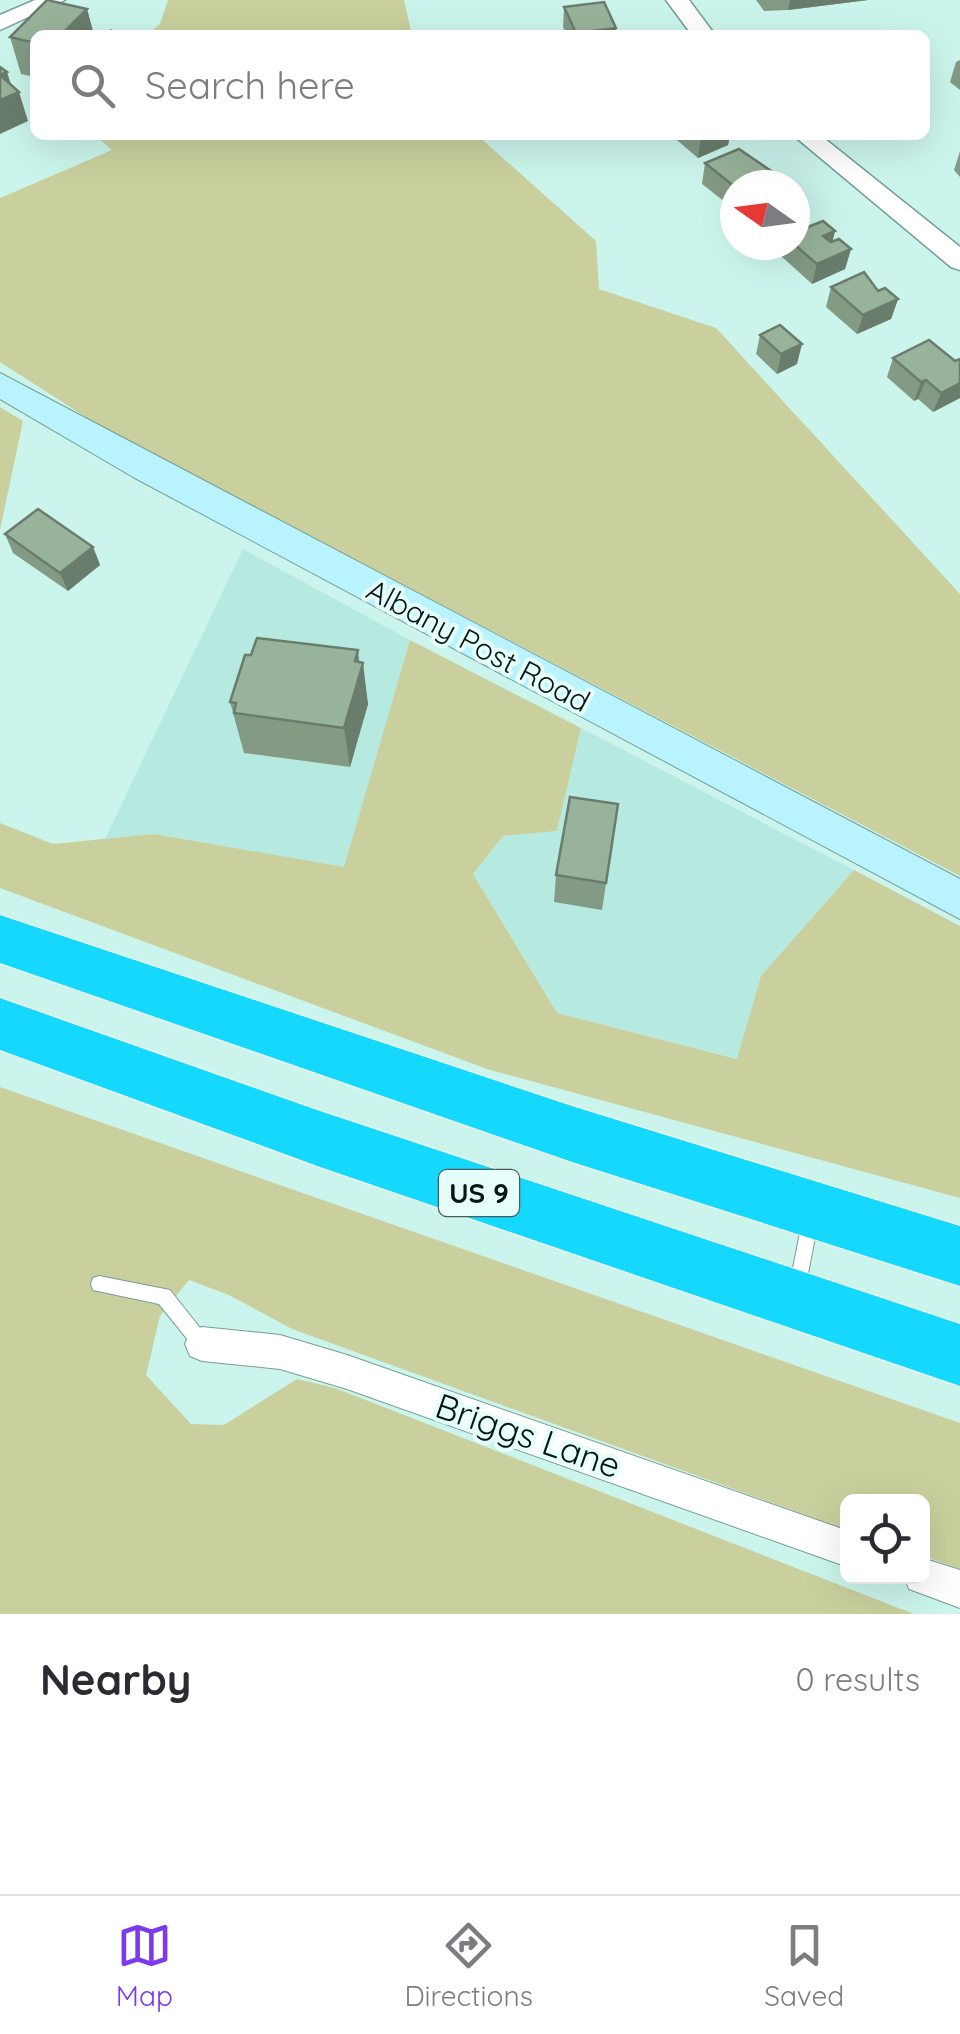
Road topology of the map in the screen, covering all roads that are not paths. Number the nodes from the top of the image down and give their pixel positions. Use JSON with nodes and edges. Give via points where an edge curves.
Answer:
{"nodes":[{"id":1,"x":54,"y":0,"type":"edge"},
{"id":2,"x":677,"y":0,"type":"edge"},
{"id":3,"x":0,"y":23,"type":"edge"},
{"id":4,"x":700,"y":30,"type":"edge"},
{"id":5,"x":811,"y":140,"type":"edge"},
{"id":6,"x":960,"y":261,"type":"edge"},
{"id":7,"x":0,"y":384,"type":"edge"},
{"id":8,"x":960,"y":900,"type":"edge"},
{"id":9,"x":0,"y":939,"type":"edge"},
{"id":10,"x":0,"y":1024,"type":"edge"},
{"id":11,"x":812,"y":1209,"type":"junction"},
{"id":12,"x":960,"y":1256,"type":"edge"},
{"id":13,"x":99,"y":1284,"type":"dead end"},
{"id":14,"x":794,"y":1300,"type":"junction"},
{"id":15,"x":202,"y":1344,"type":"joint"},
{"id":16,"x":960,"y":1355,"type":"edge"},
{"id":17,"x":840,"y":1546,"type":"edge"},
{"id":18,"x":930,"y":1579,"type":"edge"},
{"id":19,"x":960,"y":1589,"type":"edge"}],
"edges":[{"from":1,"to":3,"type":"street"},
{"from":2,"to":4,"type":"street"},
{"from":5,"to":6,"type":"street"},
{"from":7,"to":8,"type":"main road","name":"Albany Post Road","via":[[113,451]]},
{"from":9,"to":11,"type":"highway"},
{"from":10,"to":14,"type":"highway","number":"US 9"},
{"from":11,"to":12,"type":"highway"},
{"from":11,"to":14,"type":"lane"},
{"from":13,"to":15,"type":"lane","via":[[164,1296]]},
{"from":14,"to":16,"type":"highway","number":"US 9"},
{"from":15,"to":17,"type":"street","name":"Briggs Lane","via":[[280,1352],[330,1367]]},
{"from":18,"to":19,"type":"street"}]}
